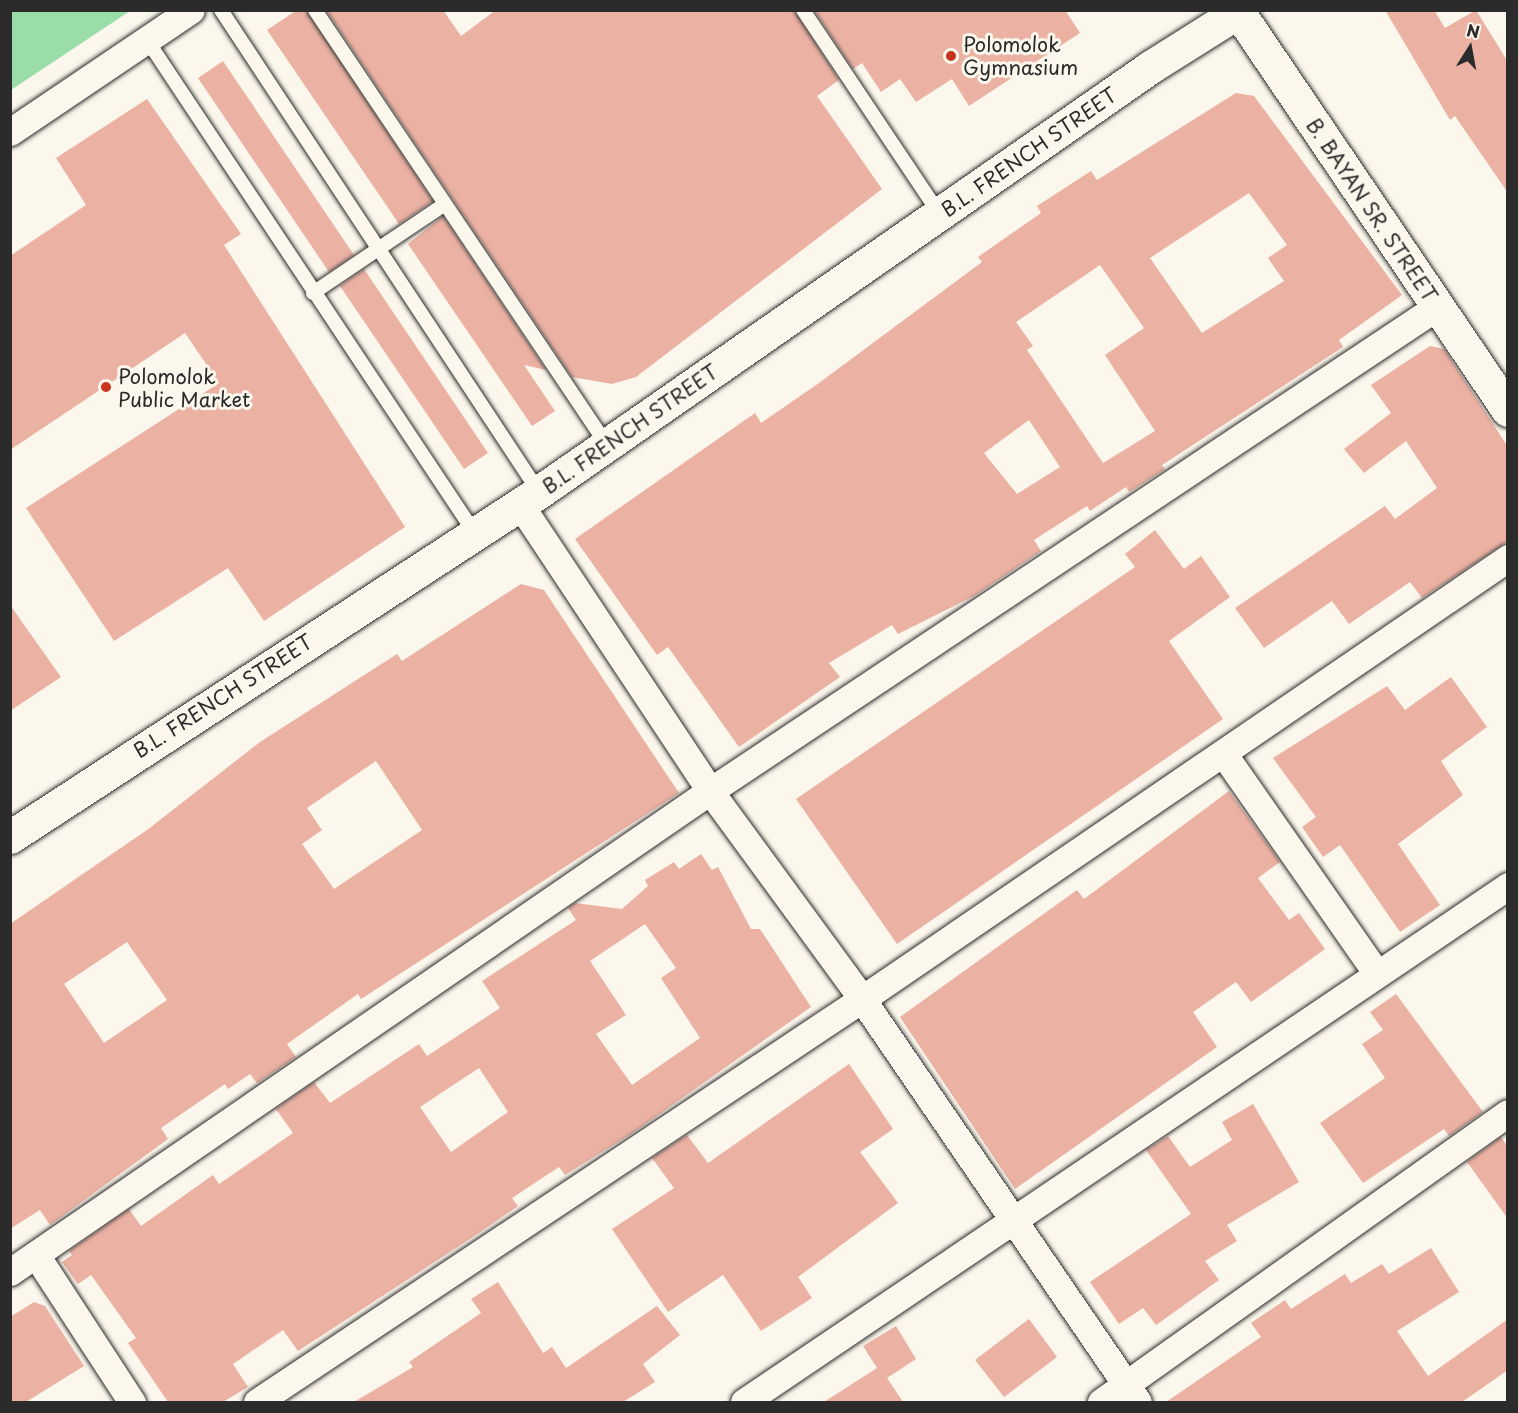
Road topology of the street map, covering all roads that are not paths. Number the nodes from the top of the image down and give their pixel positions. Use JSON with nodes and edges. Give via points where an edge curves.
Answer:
{"nodes":[{"id":1,"x":191,"y":10,"type":"edge"},
{"id":2,"x":221,"y":10,"type":"edge"},
{"id":3,"x":315,"y":10,"type":"edge"},
{"id":4,"x":803,"y":10,"type":"edge"},
{"id":5,"x":1239,"y":11,"type":"edge"},
{"id":6,"x":147,"y":40,"type":"junction"},
{"id":7,"x":10,"y":132,"type":"edge"},
{"id":8,"x":445,"y":204,"type":"junction"},
{"id":9,"x":940,"y":215,"type":"junction"},
{"id":10,"x":376,"y":250,"type":"junction"},
{"id":11,"x":313,"y":293,"type":"junction"},
{"id":12,"x":1438,"y":306,"type":"junction"},
{"id":13,"x":1508,"y":410,"type":"edge"},
{"id":14,"x":607,"y":445,"type":"junction"},
{"id":15,"x":529,"y":498,"type":"junction"},
{"id":16,"x":474,"y":532,"type":"junction"},
{"id":17,"x":1508,"y":558,"type":"edge"},
{"id":18,"x":1223,"y":753,"type":"junction"},
{"id":19,"x":710,"y":791,"type":"junction"},
{"id":20,"x":10,"y":837,"type":"edge"},
{"id":21,"x":1508,"y":886,"type":"edge"},
{"id":22,"x":1377,"y":975,"type":"junction"},
{"id":23,"x":862,"y":999,"type":"junction"},
{"id":24,"x":1508,"y":1113,"type":"edge"},
{"id":25,"x":1014,"y":1223,"type":"junction"},
{"id":26,"x":36,"y":1255,"type":"junction"},
{"id":27,"x":10,"y":1272,"type":"edge"},
{"id":28,"x":1132,"y":1394,"type":"edge"},
{"id":29,"x":132,"y":1402,"type":"edge"},
{"id":30,"x":257,"y":1402,"type":"edge"},
{"id":31,"x":744,"y":1402,"type":"edge"},
{"id":32,"x":1101,"y":1402,"type":"edge"}],
"edges":[{"from":1,"to":6,"type":"street"},
{"from":2,"to":10,"type":"lane"},
{"from":3,"to":8,"type":"lane"},
{"from":4,"to":9,"type":"lane"},
{"from":5,"to":9,"type":"street","name":"B.L. FRENCH STREET","via":[[1152,66]]},
{"from":5,"to":12,"type":"street","name":"B. BAYAN SR. STREET"},
{"from":6,"to":7,"type":"street"},
{"from":6,"to":11,"type":"lane"},
{"from":8,"to":10,"type":"lane"},
{"from":8,"to":14,"type":"lane"},
{"from":9,"to":14,"type":"street","name":"B.L. FRENCH STREET"},
{"from":10,"to":11,"type":"lane"},
{"from":10,"to":15,"type":"lane"},
{"from":11,"to":16,"type":"lane"},
{"from":12,"to":13,"type":"street","name":"B. BAYAN SR. STREET"},
{"from":12,"to":19,"type":"street"},
{"from":14,"to":15,"type":"street","name":"B.L. FRENCH STREET"},
{"from":15,"to":16,"type":"street","name":"B.L. FRENCH STREET"},
{"from":15,"to":19,"type":"street"},
{"from":16,"to":20,"type":"street","name":"B.L. FRENCH STREET"},
{"from":17,"to":18,"type":"street"},
{"from":18,"to":22,"type":"street"},
{"from":18,"to":23,"type":"street"},
{"from":19,"to":23,"type":"street"},
{"from":19,"to":26,"type":"street"},
{"from":21,"to":22,"type":"street"},
{"from":22,"to":25,"type":"street"},
{"from":23,"to":25,"type":"street"},
{"from":23,"to":30,"type":"street"},
{"from":24,"to":28,"type":"street"},
{"from":25,"to":28,"type":"street"},
{"from":25,"to":31,"type":"street"},
{"from":26,"to":27,"type":"street"},
{"from":26,"to":29,"type":"street"},
{"from":28,"to":32,"type":"street"}]}
